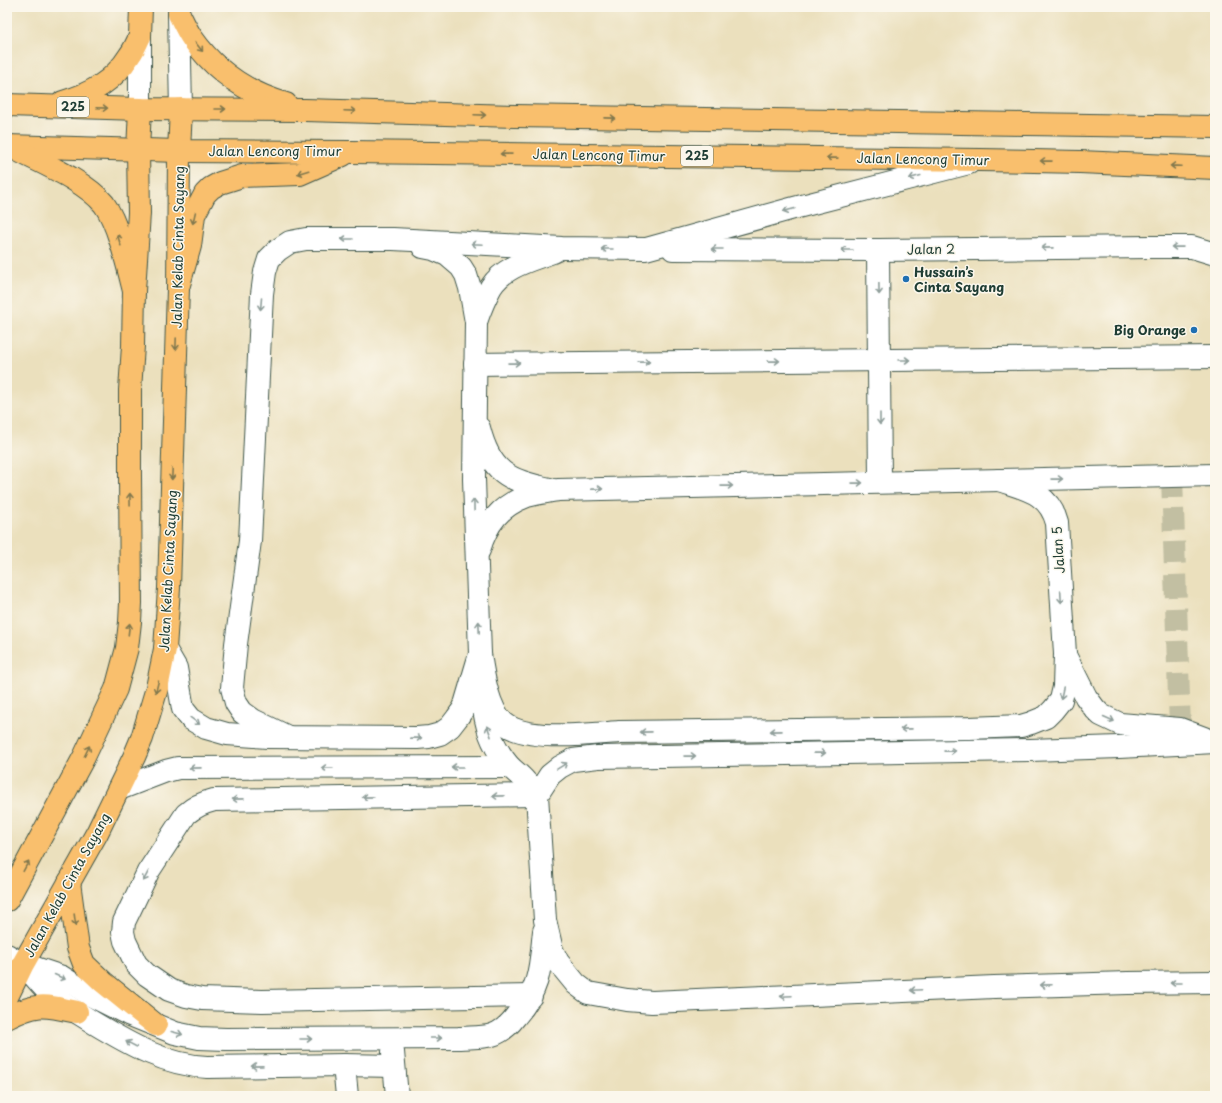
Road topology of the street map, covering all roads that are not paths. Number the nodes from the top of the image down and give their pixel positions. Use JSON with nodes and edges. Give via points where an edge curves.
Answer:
{"nodes":[{"id":1,"x":141,"y":7,"type":"edge"},
{"id":2,"x":179,"y":11,"type":"edge"},
{"id":3,"x":140,"y":36,"type":"junction"},
{"id":4,"x":7,"y":105,"type":"edge"},
{"id":5,"x":38,"y":106,"type":"junction"},
{"id":6,"x":140,"y":109,"type":"junction"},
{"id":7,"x":181,"y":109,"type":"junction"},
{"id":8,"x":304,"y":110,"type":"junction"},
{"id":9,"x":1215,"y":127,"type":"edge"},
{"id":10,"x":8,"y":146,"type":"edge"},
{"id":11,"x":138,"y":150,"type":"junction"},
{"id":12,"x":179,"y":151,"type":"junction"},
{"id":13,"x":351,"y":152,"type":"junction"},
{"id":14,"x":980,"y":160,"type":"junction"},
{"id":15,"x":1215,"y":168,"type":"edge"},
{"id":16,"x":393,"y":239,"type":"junction"},
{"id":17,"x":562,"y":248,"type":"junction"},
{"id":18,"x":646,"y":249,"type":"junction"},
{"id":19,"x":878,"y":250,"type":"junction"},
{"id":20,"x":1215,"y":254,"type":"edge"},
{"id":21,"x":178,"y":288,"type":"junction"},
{"id":22,"x":134,"y":291,"type":"junction"},
{"id":23,"x":476,"y":322,"type":"junction"},
{"id":24,"x":1215,"y":357,"type":"edge"},
{"id":25,"x":879,"y":360,"type":"junction"},
{"id":26,"x":475,"y":364,"type":"junction"},
{"id":27,"x":475,"y":410,"type":"junction"},
{"id":28,"x":1215,"y":475,"type":"edge"},
{"id":29,"x":999,"y":480,"type":"junction"},
{"id":30,"x":880,"y":482,"type":"junction"},
{"id":31,"x":558,"y":490,"type":"junction"},
{"id":32,"x":476,"y":558,"type":"junction"},
{"id":33,"x":165,"y":649,"type":"junction"},
{"id":34,"x":480,"y":654,"type":"junction"},
{"id":35,"x":1064,"y":654,"type":"junction"},
{"id":36,"x":288,"y":737,"type":"junction"},
{"id":37,"x":1215,"y":742,"type":"edge"},
{"id":38,"x":510,"y":767,"type":"junction"},
{"id":39,"x":119,"y":789,"type":"junction"},
{"id":40,"x":537,"y":795,"type":"junction"},
{"id":41,"x":69,"y":882,"type":"junction"},
{"id":42,"x":7,"y":900,"type":"edge"},
{"id":43,"x":545,"y":920,"type":"junction"},
{"id":44,"x":15,"y":959,"type":"edge"},
{"id":45,"x":1215,"y":982,"type":"edge"},
{"id":46,"x":531,"y":996,"type":"junction"},
{"id":47,"x":7,"y":997,"type":"edge"},
{"id":48,"x":77,"y":1012,"type":"junction"},
{"id":49,"x":7,"y":1018,"type":"edge"},
{"id":50,"x":156,"y":1025,"type":"junction"},
{"id":51,"x":392,"y":1039,"type":"junction"},
{"id":52,"x":344,"y":1065,"type":"junction"},
{"id":53,"x":394,"y":1066,"type":"junction"},
{"id":54,"x":347,"y":1096,"type":"edge"},
{"id":55,"x":397,"y":1096,"type":"edge"}],
"edges":[{"from":1,"to":3,"type":"main road"},
{"from":2,"to":7,"type":"street"},
{"from":2,"to":8,"type":"main road","one_way":true,"via":[[192,38],[209,59],[229,77],[252,92]]},
{"from":3,"to":5,"type":"main road","via":[[130,56],[116,73],[100,86],[81,97]]},
{"from":3,"to":6,"type":"street"},
{"from":4,"to":5,"type":"main road","number":"225"},
{"from":5,"to":6,"type":"main road","number":"225","one_way":true},
{"from":6,"to":7,"type":"main road","number":"225"},
{"from":6,"to":11,"type":"main road"},
{"from":7,"to":8,"type":"main road","number":"225","one_way":true},
{"from":7,"to":12,"type":"main road","name":"Jalan Kelab Cinta Sayang"},
{"from":8,"to":9,"type":"main road","number":"225","one_way":true,"via":[[515,116]]},
{"from":10,"to":11,"type":"main road","name":"Jalan Lencong Timur","number":"225"},
{"from":22,"to":10,"type":"main road","one_way":true,"via":[[118,235],[104,205],[76,181]]},
{"from":11,"to":12,"type":"main road","name":"Jalan Lencong Timur","number":"225"},
{"from":11,"to":22,"type":"main road","via":[[139,213]]},
{"from":12,"to":13,"type":"main road","name":"Jalan Lencong Timur","number":"225"},
{"from":12,"to":21,"type":"main road","name":"Jalan Kelab Cinta Sayang"},
{"from":14,"to":13,"type":"main road","name":"Jalan Lencong Timur","number":"225","one_way":true},
{"from":13,"to":21,"type":"main road","one_way":true,"via":[[300,174],[242,176],[211,188],[194,215],[190,246]]},
{"from":15,"to":14,"type":"main road","name":"Jalan Lencong Timur","number":"225","one_way":true},
{"from":14,"to":18,"type":"street","one_way":true},
{"from":17,"to":16,"type":"street","name":"Jalan 2","one_way":true},
{"from":16,"to":23,"type":"street","via":[[433,249],[447,255],[461,267],[470,288]]},
{"from":16,"to":36,"type":"street","one_way":true,"via":[[306,239],[290,242],[269,259],[265,272],[260,320],[250,541],[232,688],[236,703],[242,712]]},
{"from":18,"to":17,"type":"street","name":"Jalan 2","one_way":true},
{"from":17,"to":23,"type":"street","via":[[510,269],[500,276],[484,301]]},
{"from":19,"to":18,"type":"street","name":"Jalan 2","one_way":true},
{"from":20,"to":19,"type":"street","name":"Jalan 2","one_way":true,"via":[[1192,247],[1151,246]]},
{"from":19,"to":25,"type":"street","one_way":true},
{"from":21,"to":33,"type":"main road","name":"Jalan Kelab Cinta Sayang","one_way":true},
{"from":42,"to":22,"type":"main road","one_way":true,"via":[[84,757],[116,689],[127,648],[131,603],[130,390]]},
{"from":23,"to":26,"type":"street"},
{"from":25,"to":24,"type":"street","one_way":true},
{"from":26,"to":25,"type":"street","one_way":true},
{"from":25,"to":30,"type":"street","one_way":true},
{"from":26,"to":27,"type":"street"},
{"from":27,"to":31,"type":"street","via":[[483,443],[498,467],[508,476],[521,482]]},
{"from":32,"to":27,"type":"street","one_way":true},
{"from":29,"to":28,"type":"street","one_way":true},
{"from":29,"to":30,"type":"street"},
{"from":29,"to":35,"type":"street","name":"Jalan 5","one_way":true,"via":[[1043,498],[1054,513],[1058,534]]},
{"from":31,"to":30,"type":"street","one_way":true},
{"from":31,"to":32,"type":"street","via":[[528,496],[494,517],[483,537]]},
{"from":34,"to":32,"type":"street","one_way":true},
{"from":33,"to":36,"type":"street","one_way":true,"via":[[176,668],[183,709],[191,719],[206,728],[227,734]]},
{"from":33,"to":39,"type":"main road","name":"Jalan Kelab Cinta Sayang","one_way":true,"via":[[157,688],[142,738]]},
{"from":35,"to":34,"type":"street","name":"Jalan 5","one_way":true,"via":[[1064,687],[1060,700],[1046,717],[1021,726],[619,732],[570,735],[528,733],[504,723],[497,714],[486,686]]},
{"from":36,"to":34,"type":"street","one_way":true,"via":[[417,738],[440,734],[450,727],[464,708]]},
{"from":38,"to":34,"type":"street","one_way":true,"via":[[498,751],[485,721],[480,688]]},
{"from":35,"to":37,"type":"street","one_way":true,"via":[[1086,697],[1101,715],[1120,724],[1180,729]]},
{"from":40,"to":37,"type":"street","one_way":true,"via":[[550,775],[560,767],[573,760],[592,758],[1022,750]]},
{"from":38,"to":39,"type":"street","one_way":true,"via":[[178,768]]},
{"from":38,"to":40,"type":"street"},
{"from":39,"to":41,"type":"main road","name":"Jalan Kelab Cinta Sayang"},
{"from":40,"to":43,"type":"street"},
{"from":40,"to":46,"type":"street","one_way":true,"via":[[205,802],[186,814],[152,866],[129,909],[123,932],[124,941],[136,964],[147,975],[169,990],[202,999]]},
{"from":41,"to":44,"type":"main road","name":"Jalan Kelab Cinta Sayang"},
{"from":41,"to":50,"type":"main road","one_way":true,"via":[[78,948],[84,964]]},
{"from":45,"to":43,"type":"street","one_way":true,"via":[[994,986],[652,1002],[627,1000],[588,993],[576,984],[558,962],[552,950]]},
{"from":43,"to":46,"type":"street","via":[[539,971]]},
{"from":44,"to":47,"type":"main road","name":"Jalan Kelab Cinta Sayang"},
{"from":44,"to":48,"type":"street","via":[[50,994]]},
{"from":44,"to":50,"type":"street","one_way":true,"via":[[62,977],[92,996]]},
{"from":51,"to":46,"type":"street","one_way":true,"via":[[458,1038],[493,1034],[511,1022]]},
{"from":48,"to":49,"type":"main road","via":[[49,1006],[34,1007]]},
{"from":52,"to":48,"type":"street","one_way":true,"via":[[191,1066],[152,1054]]},
{"from":50,"to":51,"type":"street","one_way":true,"via":[[175,1033],[199,1038]]},
{"from":51,"to":53,"type":"street"},
{"from":52,"to":53,"type":"street"},
{"from":52,"to":54,"type":"street"},
{"from":53,"to":55,"type":"street"}]}
